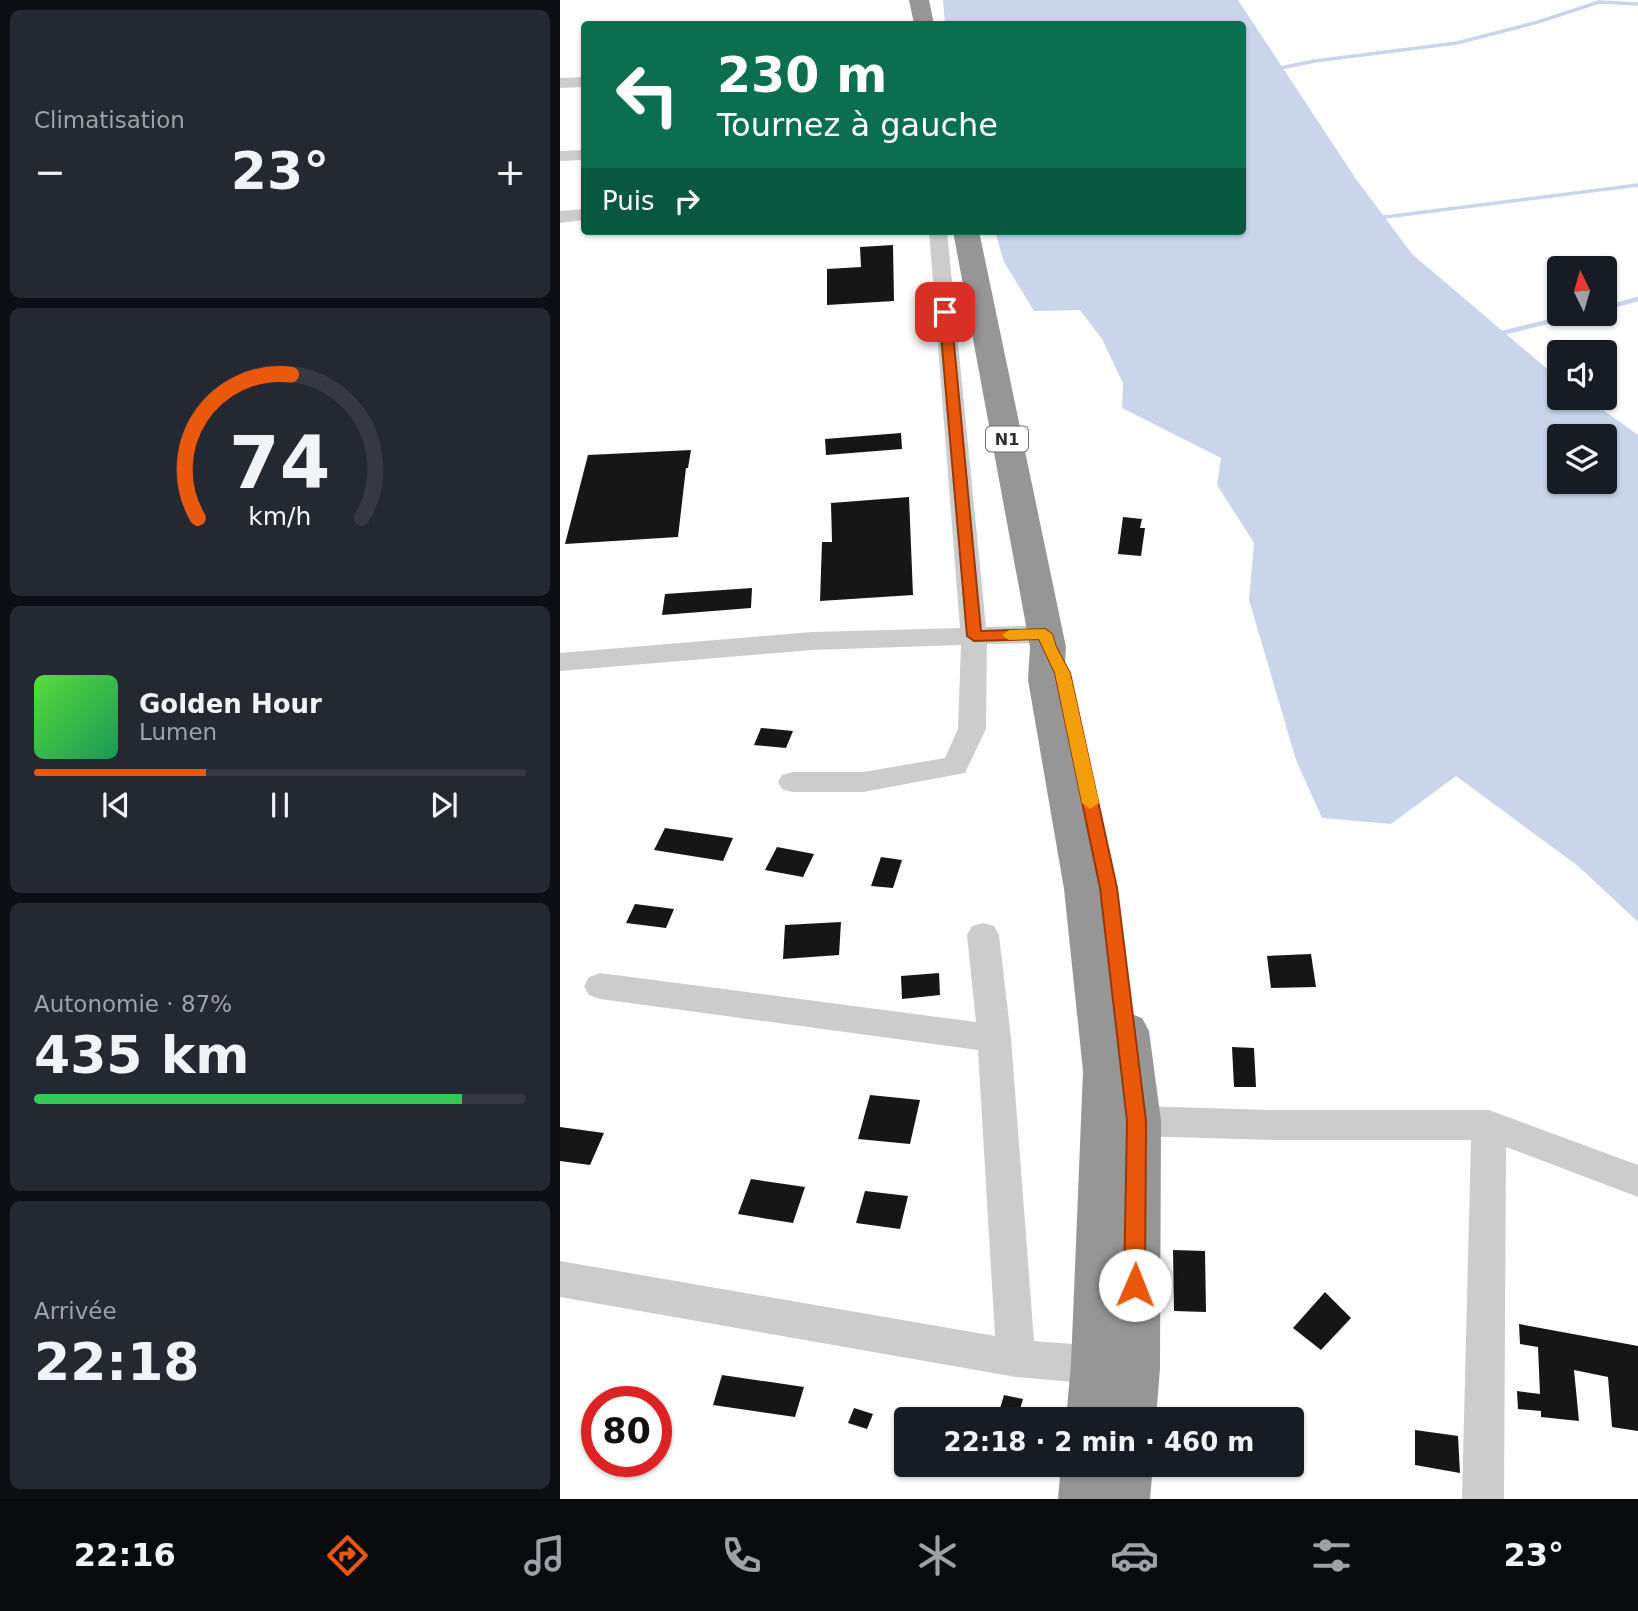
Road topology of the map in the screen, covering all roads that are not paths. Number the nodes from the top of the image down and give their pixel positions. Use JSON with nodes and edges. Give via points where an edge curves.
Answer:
{"nodes":[{"id":1,"x":919,"y":0,"type":"edge"},
{"id":2,"x":923,"y":21,"type":"edge"},
{"id":3,"x":581,"y":82,"type":"edge"},
{"id":4,"x":560,"y":83,"type":"edge"},
{"id":5,"x":581,"y":155,"type":"edge"},
{"id":6,"x":560,"y":156,"type":"edge"},
{"id":7,"x":581,"y":215,"type":"edge"},
{"id":8,"x":560,"y":217,"type":"edge"},
{"id":9,"x":938,"y":235,"type":"edge"},
{"id":10,"x":967,"y":235,"type":"edge"},
{"id":11,"x":974,"y":636,"type":"junction"},
{"id":12,"x":1047,"y":640,"type":"junction"},
{"id":13,"x":560,"y":663,"type":"edge"},
{"id":14,"x":792,"y":782,"type":"dead end"},
{"id":15,"x":983,"y":935,"type":"dead end"},
{"id":16,"x":600,"y":986,"type":"dead end"},
{"id":17,"x":994,"y":1038,"type":"junction"},
{"id":18,"x":1137,"y":1121,"type":"junction"},
{"id":19,"x":1489,"y":1125,"type":"junction"},
{"id":20,"x":1638,"y":1181,"type":"edge"},
{"id":21,"x":560,"y":1279,"type":"edge"},
{"id":22,"x":1016,"y":1358,"type":"junction"},
{"id":23,"x":1098,"y":1365,"type":"junction"},
{"id":24,"x":1094,"y":1407,"type":"edge"},
{"id":25,"x":1130,"y":1407,"type":"edge"},
{"id":26,"x":1088,"y":1477,"type":"edge"},
{"id":27,"x":1124,"y":1477,"type":"edge"},
{"id":28,"x":1086,"y":1499,"type":"edge"},
{"id":29,"x":1122,"y":1499,"type":"edge"},
{"id":30,"x":1483,"y":1499,"type":"edge"}],
"edges":[{"from":1,"to":2,"type":"highway"},
{"from":3,"to":4,"type":"street"},
{"from":5,"to":6,"type":"street"},
{"from":7,"to":8,"type":"street"},
{"from":9,"to":11,"type":"street"},
{"from":10,"to":12,"type":"highway","number":"N1"},
{"from":11,"to":12,"type":"street"},
{"from":11,"to":13,"type":"street","via":[[812,640]]},
{"from":11,"to":14,"type":"street","via":[[972,729],[955,766],[863,782]]},
{"from":12,"to":18,"type":"highway","number":"N1","via":[[1063,673],[1108,888]]},
{"from":12,"to":23,"type":"highway","number":"N1","via":[[1046,680],[1085,889],[1106,1070]]},
{"from":15,"to":17,"type":"street"},
{"from":16,"to":17,"type":"street"},
{"from":17,"to":22,"type":"street"},
{"from":18,"to":19,"type":"street"},
{"from":18,"to":25,"type":"highway","number":"N1"},
{"from":19,"to":20,"type":"street"},
{"from":19,"to":30,"type":"street"},
{"from":21,"to":22,"type":"street"},
{"from":22,"to":23,"type":"street"},
{"from":23,"to":24,"type":"highway","number":"N1"},
{"from":26,"to":28,"type":"highway"},
{"from":27,"to":29,"type":"highway"}]}
